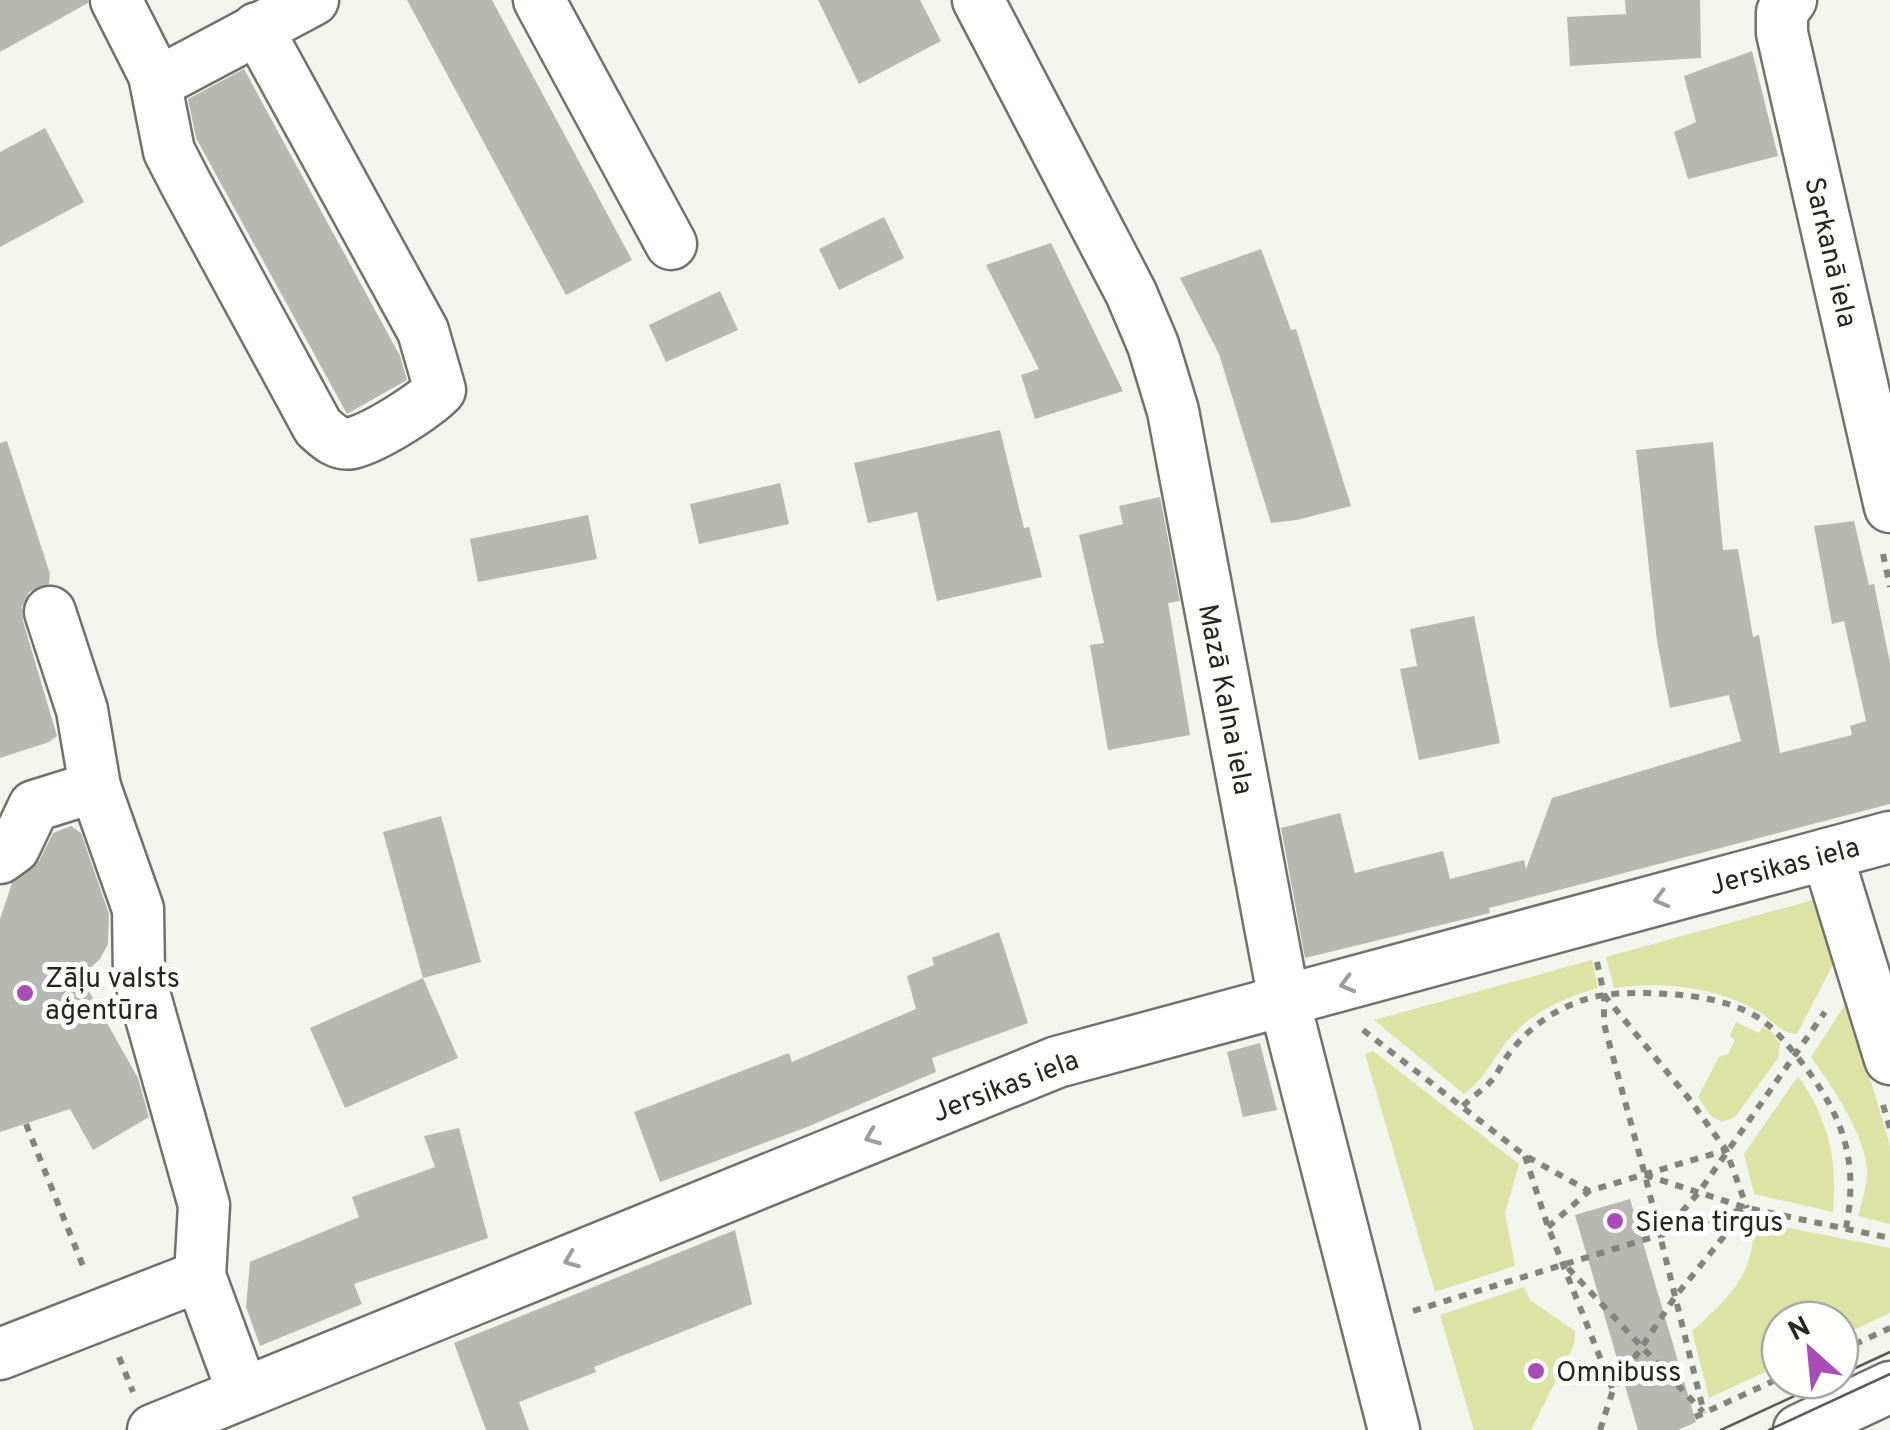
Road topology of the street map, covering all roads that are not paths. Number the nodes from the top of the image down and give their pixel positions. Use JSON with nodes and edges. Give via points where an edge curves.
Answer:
{"nodes":[{"id":1,"x":116,"y":0,"type":"edge"},
{"id":2,"x":312,"y":0,"type":"edge"},
{"id":3,"x":539,"y":0,"type":"edge"},
{"id":4,"x":978,"y":0,"type":"edge"},
{"id":5,"x":1791,"y":0,"type":"edge"},
{"id":6,"x":257,"y":28,"type":"junction"},
{"id":7,"x":154,"y":75,"type":"junction"},
{"id":8,"x":670,"y":244,"type":"dead end"},
{"id":9,"x":1890,"y":506,"type":"edge"},
{"id":10,"x":50,"y":612,"type":"dead end"},
{"id":11,"x":95,"y":787,"type":"junction"},
{"id":12,"x":1890,"y":836,"type":"edge"},
{"id":13,"x":1826,"y":854,"type":"junction"},
{"id":14,"x":0,"y":858,"type":"edge"},
{"id":15,"x":1284,"y":1000,"type":"junction"},
{"id":16,"x":1890,"y":1059,"type":"edge"},
{"id":17,"x":200,"y":1276,"type":"junction"},
{"id":18,"x":0,"y":1354,"type":"edge"},
{"id":19,"x":1890,"y":1387,"type":"edge"},
{"id":20,"x":243,"y":1393,"type":"junction"},
{"id":21,"x":152,"y":1430,"type":"edge"},
{"id":22,"x":1394,"y":1430,"type":"edge"},
{"id":23,"x":1799,"y":1430,"type":"edge"}],
"edges":[{"from":1,"to":7,"type":"street"},
{"from":2,"to":6,"type":"street"},
{"from":3,"to":8,"type":"street"},
{"from":4,"to":15,"type":"street","name":"Mazā Kalna iela","via":[[1153,345],[1173,412]]},
{"from":5,"to":9,"type":"street","name":"Sarkanā iela","via":[[1782,12],[1782,33]]},
{"from":6,"to":7,"type":"street","via":[[168,77]]},
{"from":6,"to":7,"type":"street","via":[[422,331],[440,390],[424,406],[350,444],[318,427],[205,218],[169,150]]},
{"from":10,"to":11,"type":"street","via":[[82,710]]},
{"from":11,"to":14,"type":"street","via":[[34,806],[14,848]]},
{"from":11,"to":17,"type":"street","via":[[138,908],[139,974],[204,1205]]},
{"from":12,"to":13,"type":"street","name":"Jersikas iela"},
{"from":13,"to":15,"type":"street","name":"Jersikas iela","one_way":true},
{"from":13,"to":16,"type":"street"},
{"from":15,"to":20,"type":"street","name":"Jersikas iela","one_way":true,"via":[[1058,1062]]},
{"from":15,"to":22,"type":"street","name":"Mazā Kalna iela"},
{"from":17,"to":18,"type":"street"},
{"from":17,"to":20,"type":"street"},
{"from":19,"to":23,"type":"street"},
{"from":20,"to":21,"type":"street","name":"Jersikas iela"}]}
